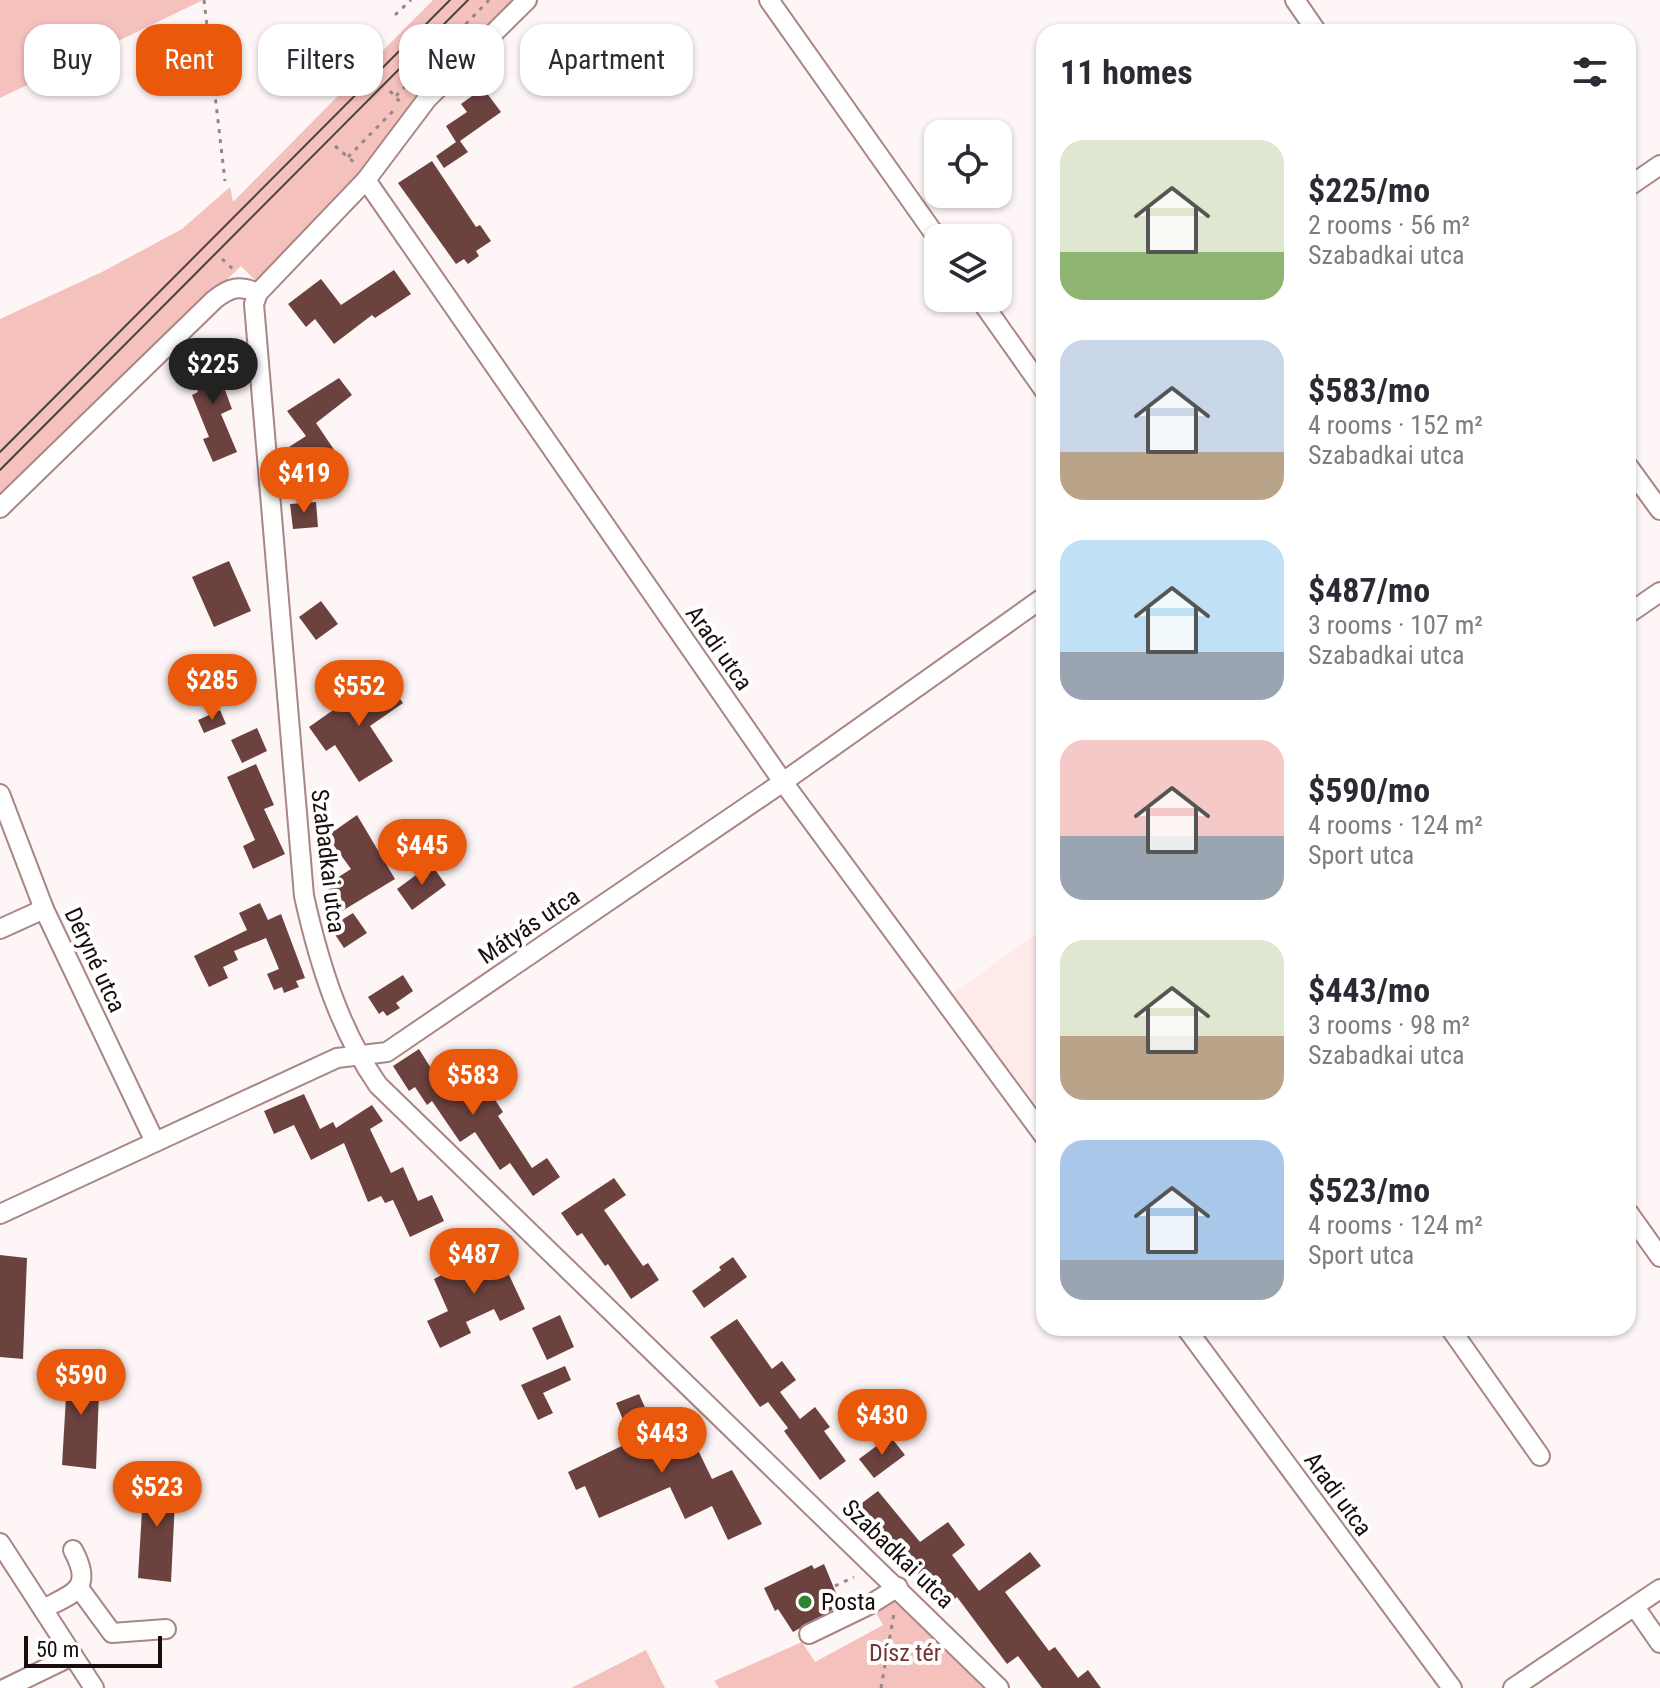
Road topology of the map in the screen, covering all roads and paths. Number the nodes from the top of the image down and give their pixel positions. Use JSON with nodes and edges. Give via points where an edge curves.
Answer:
{"nodes":[{"id":1,"x":204,"y":0,"type":"edge"},
{"id":2,"x":411,"y":0,"type":"edge"},
{"id":3,"x":489,"y":0,"type":"edge"},
{"id":4,"x":527,"y":0,"type":"edge"},
{"id":5,"x":769,"y":0,"type":"edge"},
{"id":6,"x":1295,"y":0,"type":"edge"},
{"id":7,"x":395,"y":15,"type":"dead end"},
{"id":8,"x":465,"y":24,"type":"edge"},
{"id":9,"x":1312,"y":24,"type":"edge"},
{"id":10,"x":390,"y":91,"type":"dead end"},
{"id":11,"x":399,"y":93,"type":"edge"},
{"id":12,"x":396,"y":96,"type":"junction"},
{"id":13,"x":335,"y":146,"type":"dead end"},
{"id":14,"x":348,"y":157,"type":"junction"},
{"id":15,"x":1660,"y":165,"type":"edge"},
{"id":16,"x":364,"y":174,"type":"junction"},
{"id":17,"x":225,"y":181,"type":"dead end"},
{"id":18,"x":1636,"y":182,"type":"edge"},
{"id":19,"x":927,"y":224,"type":"edge"},
{"id":20,"x":222,"y":259,"type":"dead end"},
{"id":21,"x":235,"y":271,"type":"dead end"},
{"id":22,"x":258,"y":293,"type":"junction"},
{"id":23,"x":989,"y":312,"type":"edge"},
{"id":24,"x":1036,"y":379,"type":"edge"},
{"id":25,"x":1636,"y":477,"type":"edge"},
{"id":26,"x":0,"y":508,"type":"edge"},
{"id":27,"x":1660,"y":510,"type":"edge"},
{"id":28,"x":1660,"y":592,"type":"edge"},
{"id":29,"x":1036,"y":603,"type":"edge"},
{"id":30,"x":1636,"y":608,"type":"edge"},
{"id":31,"x":783,"y":782,"type":"junction"},
{"id":32,"x":0,"y":794,"type":"edge"},
{"id":33,"x":44,"y":909,"type":"junction"},
{"id":34,"x":0,"y":929,"type":"edge"},
{"id":35,"x":357,"y":1055,"type":"junction"},
{"id":36,"x":1036,"y":1125,"type":"edge"},
{"id":37,"x":155,"y":1142,"type":"junction"},
{"id":38,"x":0,"y":1214,"type":"edge"},
{"id":39,"x":1636,"y":1223,"type":"edge"},
{"id":40,"x":1660,"y":1257,"type":"edge"},
{"id":41,"x":1192,"y":1336,"type":"edge"},
{"id":42,"x":1456,"y":1336,"type":"edge"},
{"id":43,"x":1540,"y":1456,"type":"dead end"},
{"id":44,"x":0,"y":1543,"type":"edge"},
{"id":45,"x":73,"y":1550,"type":"dead end"},
{"id":46,"x":854,"y":1577,"type":"dead end"},
{"id":47,"x":835,"y":1586,"type":"dead end"},
{"id":48,"x":898,"y":1587,"type":"junction"},
{"id":49,"x":79,"y":1588,"type":"junction"},
{"id":50,"x":1660,"y":1589,"type":"edge"},
{"id":51,"x":1635,"y":1607,"type":"junction"},
{"id":52,"x":43,"y":1609,"type":"junction"},
{"id":53,"x":166,"y":1629,"type":"dead end"},
{"id":54,"x":809,"y":1634,"type":"dead end"},
{"id":55,"x":1660,"y":1643,"type":"edge"},
{"id":56,"x":72,"y":1656,"type":"junction"},
{"id":57,"x":6,"y":1688,"type":"edge"},
{"id":58,"x":94,"y":1688,"type":"edge"},
{"id":59,"x":881,"y":1688,"type":"edge"},
{"id":60,"x":999,"y":1688,"type":"edge"},
{"id":61,"x":1452,"y":1688,"type":"edge"},
{"id":62,"x":1513,"y":1688,"type":"edge"}],
"edges":[{"from":1,"to":17,"type":"path"},
{"from":2,"to":7,"type":"path"},
{"from":3,"to":8,"type":"path"},
{"from":4,"to":16,"type":"street","via":[[427,99]]},
{"from":5,"to":19,"type":"street"},
{"from":6,"to":9,"type":"street"},
{"from":10,"to":12,"type":"path"},
{"from":11,"to":12,"type":"path"},
{"from":12,"to":14,"type":"path","via":[[402,102]]},
{"from":13,"to":14,"type":"path"},
{"from":14,"to":16,"type":"path"},
{"from":15,"to":18,"type":"street"},
{"from":16,"to":22,"type":"street"},
{"from":16,"to":31,"type":"street","name":"Aradi utca"},
{"from":20,"to":21,"type":"path"},
{"from":22,"to":26,"type":"street","via":[[228,289],[214,300]]},
{"from":22,"to":35,"type":"street","name":"Szabadkai utca","via":[[254,318],[304,896],[318,958]]},
{"from":23,"to":24,"type":"street"},
{"from":25,"to":27,"type":"street"},
{"from":28,"to":30,"type":"street"},
{"from":29,"to":31,"type":"street","name":"Mátyás utca"},
{"from":31,"to":35,"type":"street","name":"Mátyás utca","via":[[387,1052]]},
{"from":31,"to":36,"type":"street","name":"Aradi utca"},
{"from":32,"to":33,"type":"street","name":"Déryné utca"},
{"from":33,"to":34,"type":"street"},
{"from":33,"to":37,"type":"street","name":"Déryné utca"},
{"from":35,"to":37,"type":"street","name":"Mátyás utca","via":[[337,1058]]},
{"from":35,"to":48,"type":"street","name":"Szabadkai utca","via":[[422,1130]]},
{"from":37,"to":38,"type":"street","name":"Mátyás utca"},
{"from":39,"to":40,"type":"street"},
{"from":41,"to":61,"type":"street","name":"Aradi utca"},
{"from":42,"to":43,"type":"street"},
{"from":44,"to":52,"type":"street"},
{"from":45,"to":49,"type":"street","via":[[81,1566]]},
{"from":46,"to":47,"type":"path"},
{"from":48,"to":54,"type":"street"},
{"from":48,"to":59,"type":"path"},
{"from":48,"to":60,"type":"street","name":"Szabadkai utca"},
{"from":49,"to":52,"type":"street"},
{"from":49,"to":53,"type":"street","via":[[112,1633]]},
{"from":50,"to":51,"type":"street"},
{"from":51,"to":55,"type":"street"},
{"from":51,"to":62,"type":"street"},
{"from":52,"to":56,"type":"street"},
{"from":56,"to":57,"type":"street"},
{"from":56,"to":58,"type":"street"}]}
